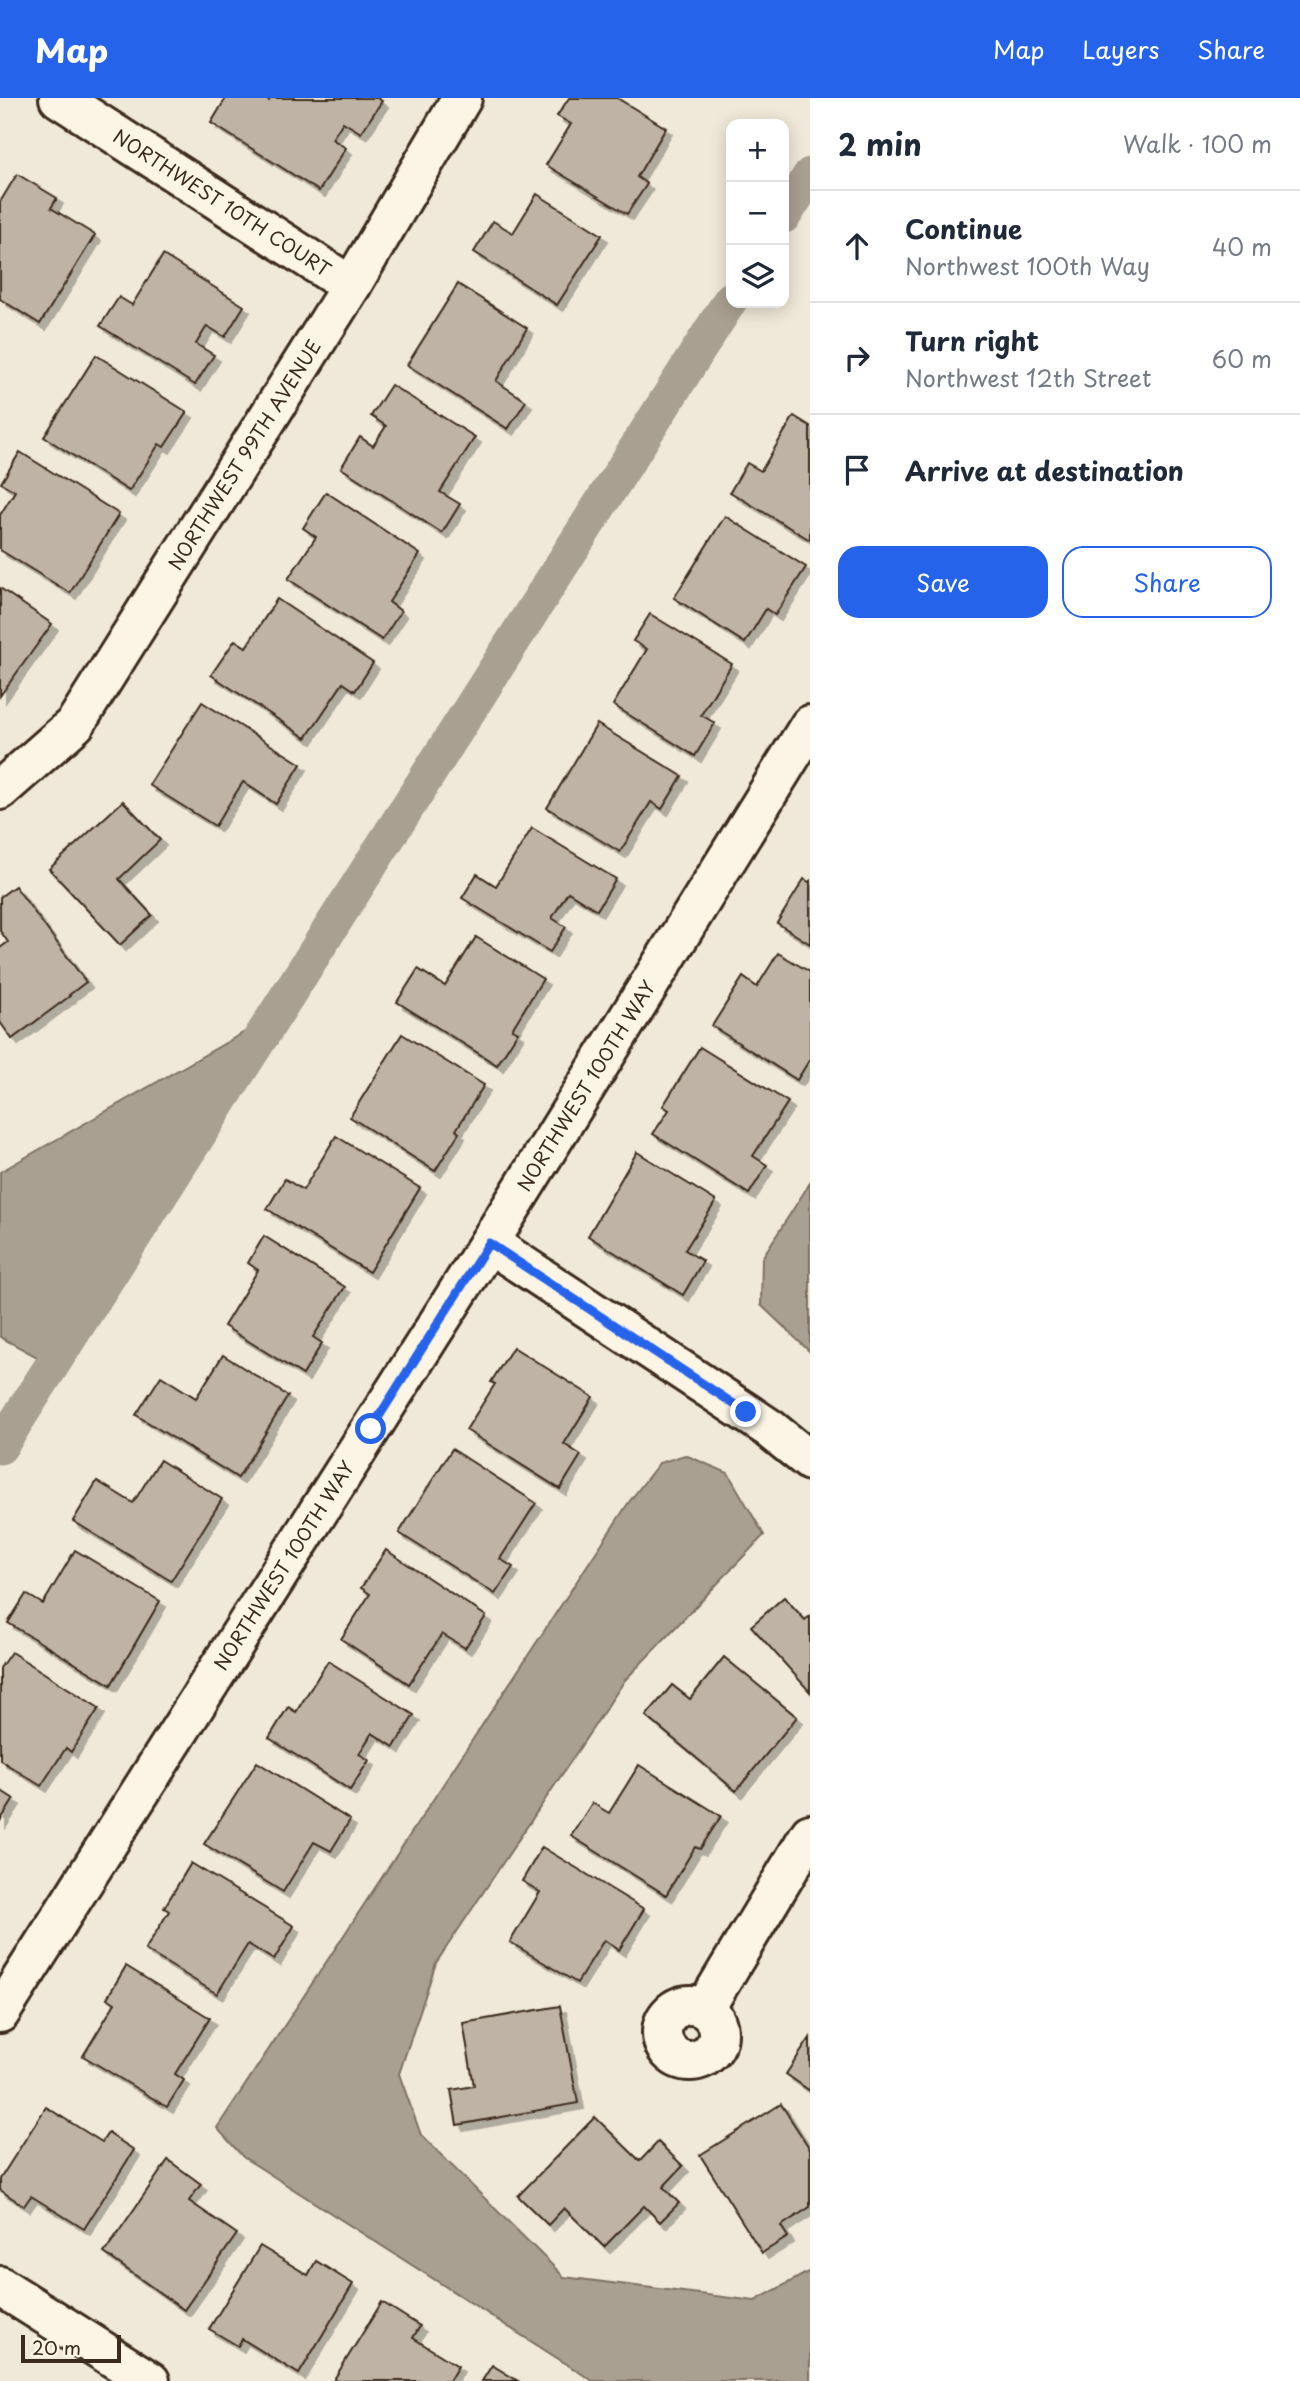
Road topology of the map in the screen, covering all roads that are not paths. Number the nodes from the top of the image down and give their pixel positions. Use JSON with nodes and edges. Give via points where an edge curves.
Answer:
{"nodes":[{"id":1,"x":59,"y":98,"type":"edge"},
{"id":2,"x":462,"y":98,"type":"edge"},
{"id":3,"x":351,"y":286,"type":"junction"},
{"id":4,"x":810,"y":725,"type":"edge"},
{"id":5,"x":0,"y":790,"type":"edge"},
{"id":6,"x":489,"y":1243,"type":"junction"},
{"id":7,"x":810,"y":1461,"type":"edge"},
{"id":8,"x":810,"y":1834,"type":"edge"},
{"id":9,"x":705,"y":2008,"type":"dead end"},
{"id":10,"x":0,"y":2013,"type":"edge"},
{"id":11,"x":0,"y":2286,"type":"edge"},
{"id":12,"x":150,"y":2381,"type":"edge"}],
"edges":[{"from":1,"to":3,"type":"street","name":"NORTHWEST 10TH COURT"},
{"from":2,"to":3,"type":"street","name":"NORTHWEST 99TH AVENUE"},
{"from":3,"to":5,"type":"street","name":"NORTHWEST 99TH AVENUE","via":[[75,723]]},
{"from":4,"to":6,"type":"street","name":"NORTHWEST 100TH WAY"},
{"from":6,"to":7,"type":"street","via":[[769,1428]]},
{"from":6,"to":10,"type":"street","name":"NORTHWEST 100TH WAY"},
{"from":8,"to":9,"type":"street"},
{"from":11,"to":12,"type":"street"}]}
